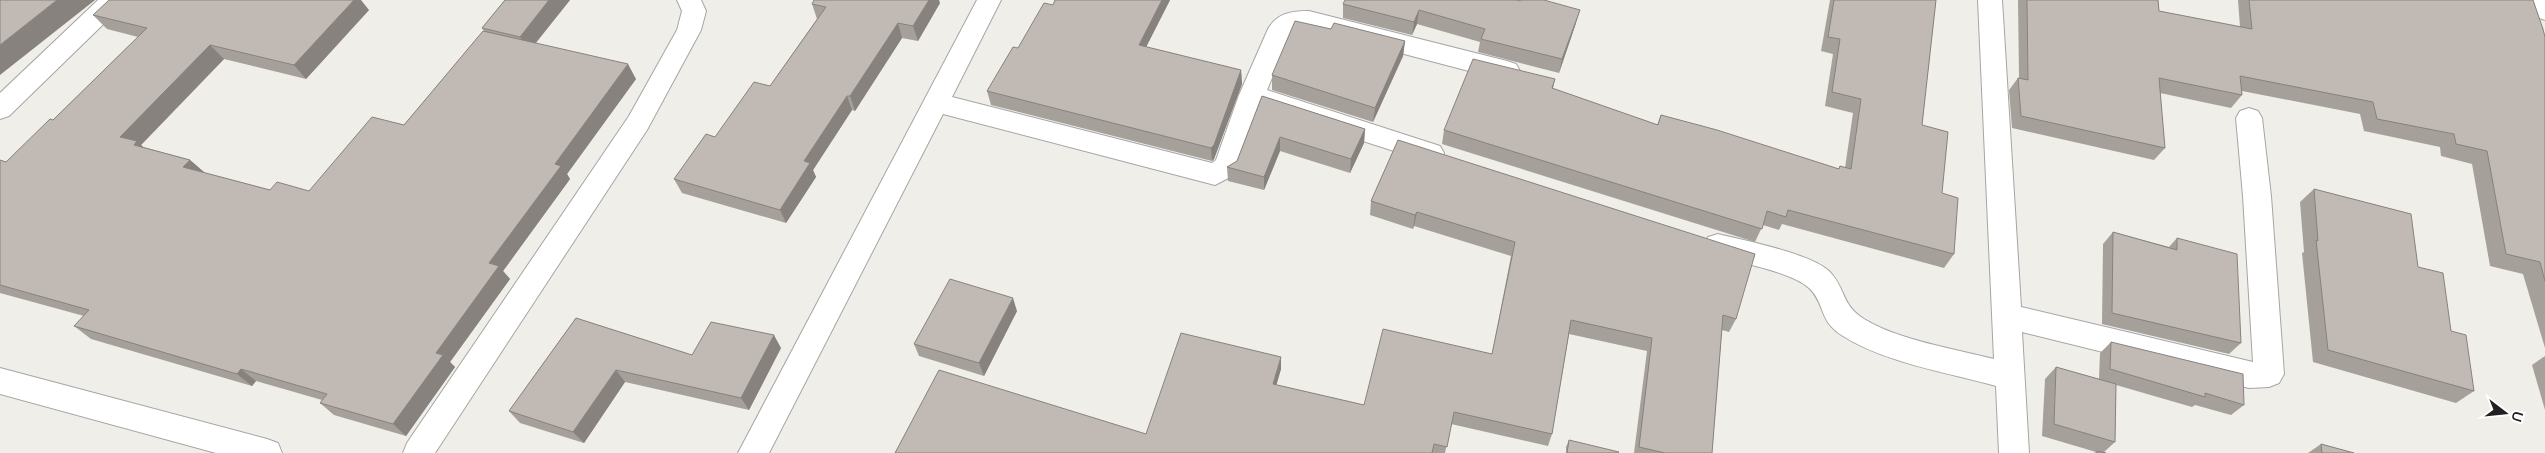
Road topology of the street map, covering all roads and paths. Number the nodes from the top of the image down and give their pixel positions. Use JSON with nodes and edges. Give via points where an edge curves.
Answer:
{"nodes":[{"id":1,"x":113,"y":0,"type":"edge"},
{"id":2,"x":689,"y":0,"type":"edge"},
{"id":3,"x":988,"y":0,"type":"edge"},
{"id":4,"x":1990,"y":0,"type":"edge"},
{"id":5,"x":2540,"y":0,"type":"edge"},
{"id":6,"x":2545,"y":11,"type":"edge"},
{"id":7,"x":1530,"y":77,"type":"edge"},
{"id":8,"x":1252,"y":96,"type":"junction"},
{"id":9,"x":937,"y":103,"type":"junction"},
{"id":10,"x":0,"y":109,"type":"edge"},
{"id":11,"x":2248,"y":118,"type":"dead end"},
{"id":12,"x":1451,"y":160,"type":"edge"},
{"id":13,"x":1697,"y":238,"type":"edge"},
{"id":14,"x":2006,"y":316,"type":"junction"},
{"id":15,"x":2010,"y":377,"type":"junction"},
{"id":16,"x":0,"y":381,"type":"edge"},
{"id":17,"x":267,"y":453,"type":"edge"},
{"id":18,"x":418,"y":453,"type":"edge"},
{"id":19,"x":753,"y":453,"type":"edge"},
{"id":20,"x":2014,"y":453,"type":"edge"}],
"edges":[{"from":1,"to":10,"type":"street"},
{"from":2,"to":18,"type":"street","via":[[694,11],[689,30],[638,123]]},
{"from":3,"to":9,"type":"street"},
{"from":4,"to":14,"type":"street"},
{"from":5,"to":6,"type":"street"},
{"from":7,"to":8,"type":"street","via":[[1309,20],[1292,20],[1280,29]]},
{"from":8,"to":9,"type":"street","via":[[1227,166],[1215,174]]},
{"from":8,"to":12,"type":"street"},
{"from":9,"to":19,"type":"street"},
{"from":11,"to":14,"type":"street","via":[[2257,196],[2269,374],[2249,375]]},
{"from":13,"to":15,"type":"street","via":[[1802,269],[1818,279],[1828,291],[1838,316],[1882,342]]},
{"from":14,"to":15,"type":"street"},
{"from":15,"to":20,"type":"street"},
{"from":16,"to":17,"type":"street"}]}
